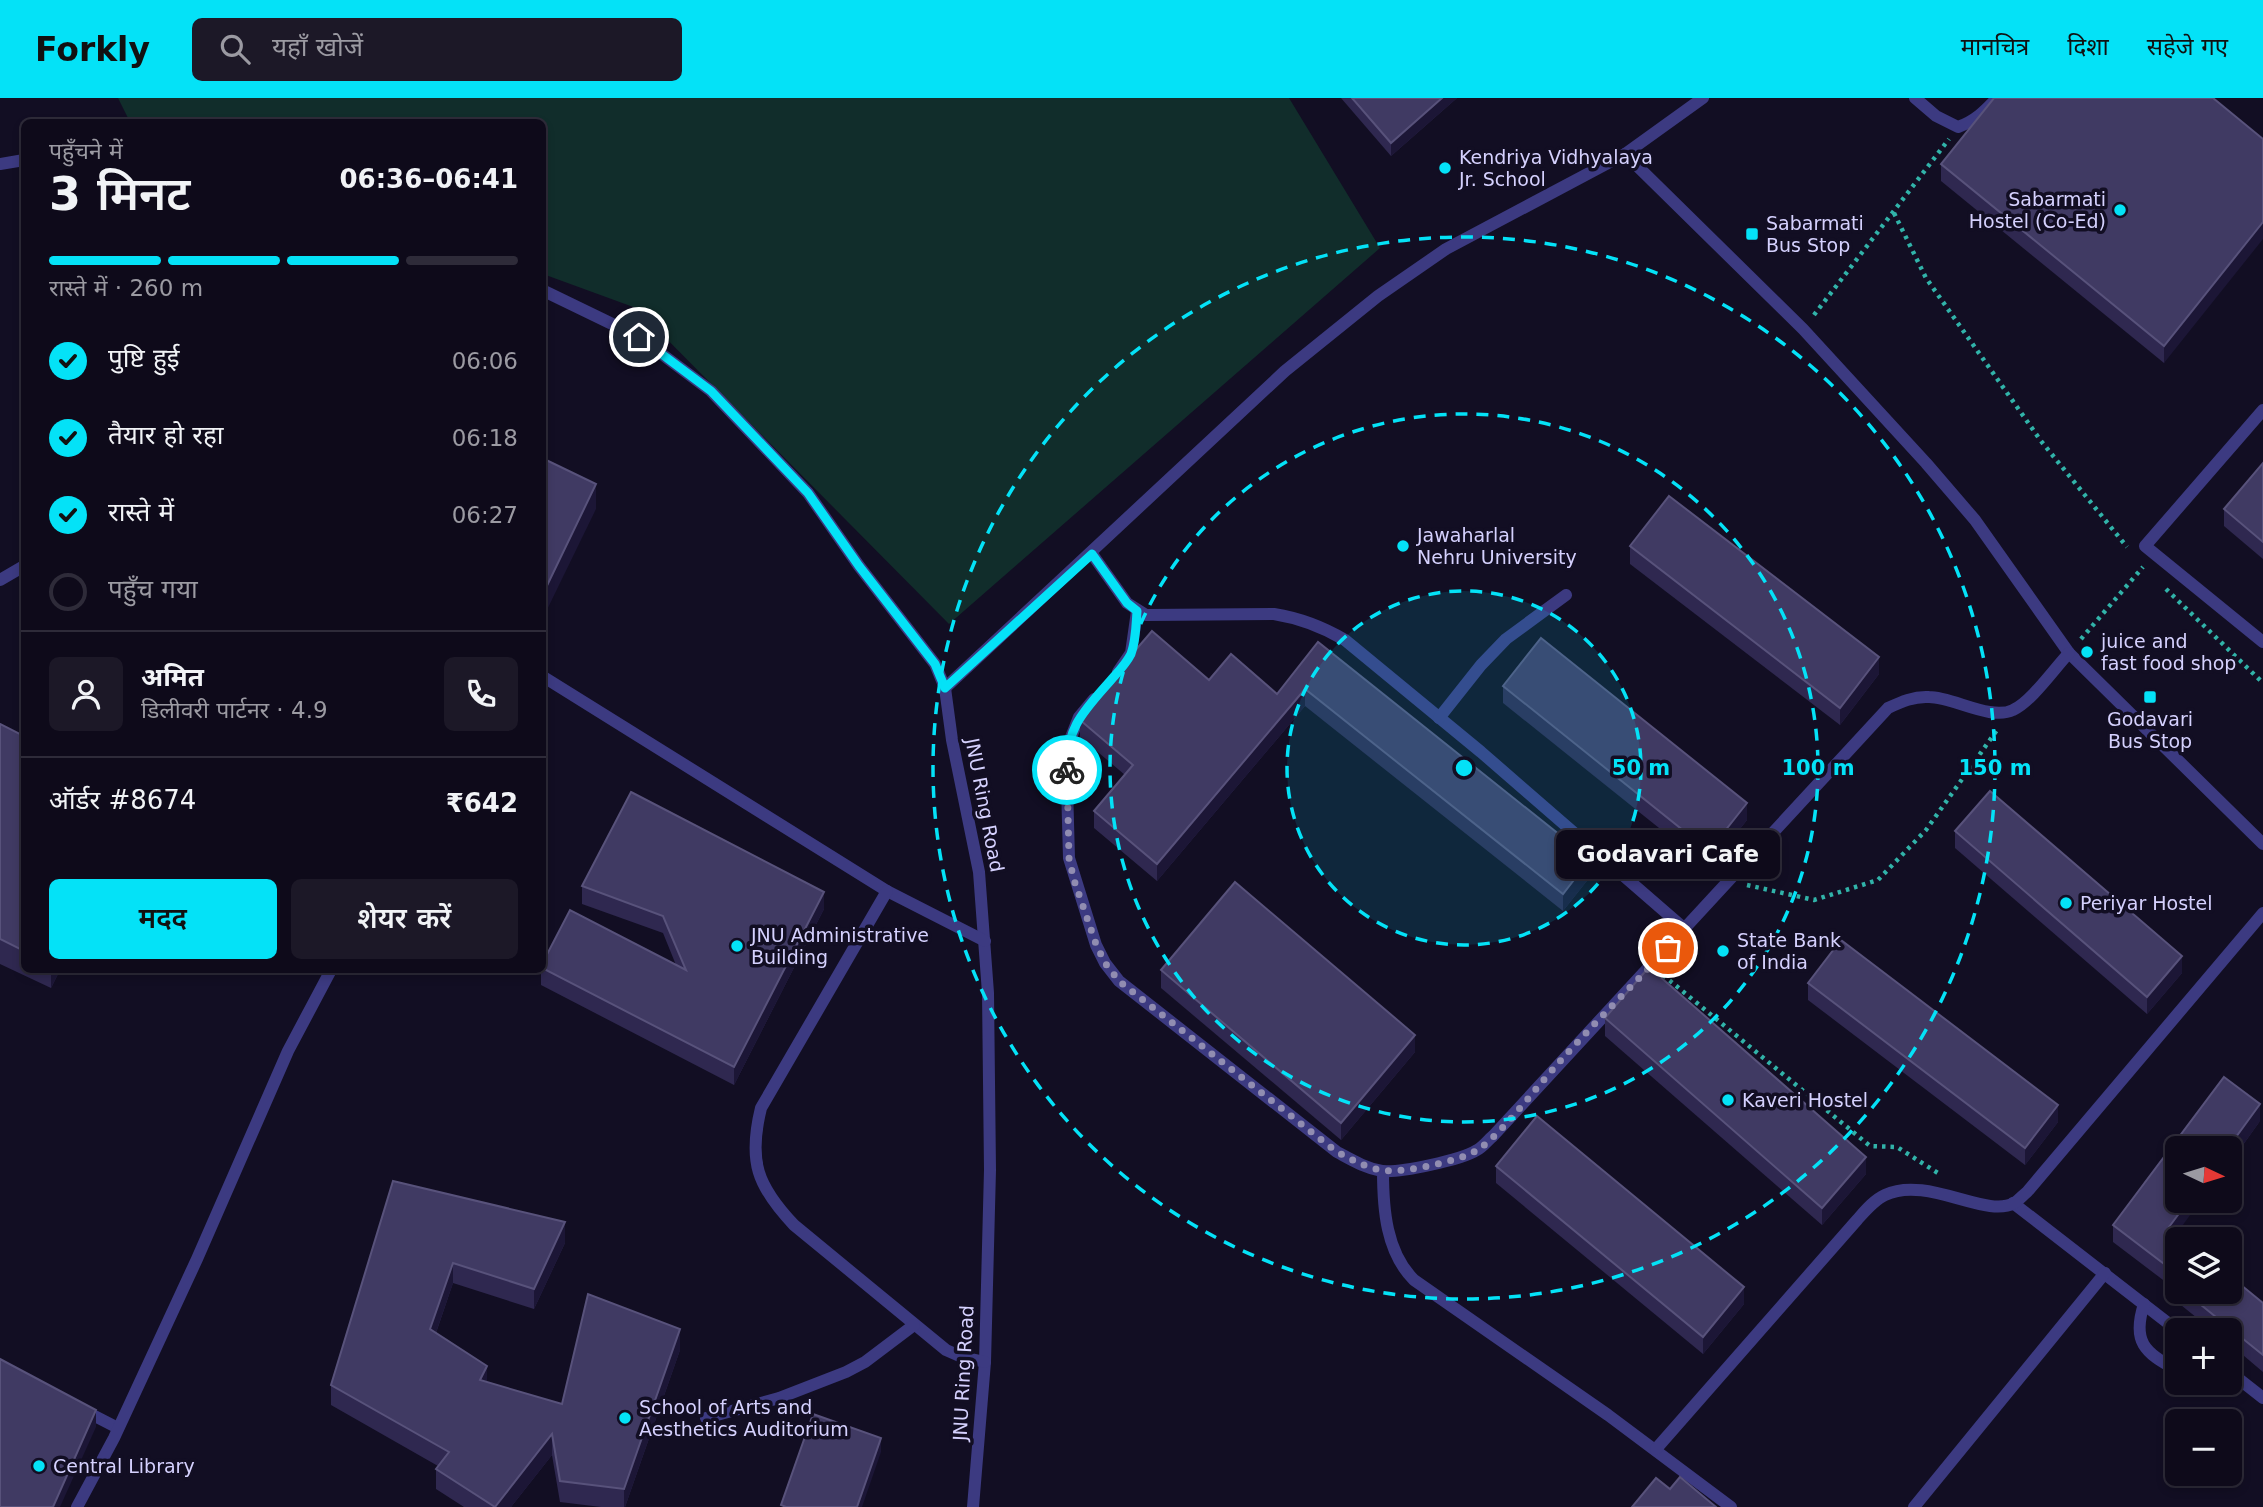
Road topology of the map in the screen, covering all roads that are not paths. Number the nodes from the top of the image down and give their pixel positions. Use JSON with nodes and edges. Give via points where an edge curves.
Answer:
{"nodes":[{"id":1,"x":1703,"y":98,"type":"edge"},
{"id":2,"x":1915,"y":98,"type":"edge"},
{"id":3,"x":1997,"y":98,"type":"edge"},
{"id":4,"x":1625,"y":154,"type":"junction"},
{"id":5,"x":21,"y":160,"type":"edge"},
{"id":6,"x":0,"y":164,"type":"edge"},
{"id":7,"x":546,"y":291,"type":"edge"},
{"id":8,"x":2263,"y":410,"type":"edge"},
{"id":9,"x":1092,"y":554,"type":"junction"},
{"id":10,"x":21,"y":567,"type":"edge"},
{"id":11,"x":1,"y":576,"type":"edge"},
{"id":12,"x":1566,"y":595,"type":"dead end"},
{"id":13,"x":1137,"y":611,"type":"junction"},
{"id":14,"x":2263,"y":642,"type":"edge"},
{"id":15,"x":2068,"y":653,"type":"junction"},
{"id":16,"x":546,"y":678,"type":"edge"},
{"id":17,"x":945,"y":688,"type":"junction"},
{"id":18,"x":1438,"y":718,"type":"junction"},
{"id":19,"x":2263,"y":845,"type":"edge"},
{"id":20,"x":887,"y":891,"type":"junction"},
{"id":21,"x":2263,"y":913,"type":"edge"},
{"id":22,"x":1686,"y":930,"type":"junction"},
{"id":23,"x":985,"y":941,"type":"junction"},
{"id":24,"x":329,"y":973,"type":"edge"},
{"id":25,"x":1383,"y":1171,"type":"junction"},
{"id":26,"x":2014,"y":1203,"type":"junction"},
{"id":27,"x":2105,"y":1273,"type":"junction"},
{"id":28,"x":2144,"y":1304,"type":"junction"},
{"id":29,"x":2165,"y":1321,"type":"edge"},
{"id":30,"x":914,"y":1325,"type":"junction"},
{"id":31,"x":985,"y":1362,"type":"junction"},
{"id":32,"x":2165,"y":1364,"type":"edge"},
{"id":33,"x":2242,"y":1381,"type":"edge"},
{"id":34,"x":2263,"y":1398,"type":"edge"},
{"id":35,"x":71,"y":1404,"type":"edge"},
{"id":36,"x":706,"y":1418,"type":"dead end"},
{"id":37,"x":118,"y":1428,"type":"junction"},
{"id":38,"x":1656,"y":1450,"type":"junction"},
{"id":39,"x":77,"y":1507,"type":"edge"},
{"id":40,"x":973,"y":1507,"type":"edge"},
{"id":41,"x":1731,"y":1507,"type":"edge"},
{"id":42,"x":1914,"y":1507,"type":"edge"}],
"edges":[{"from":1,"to":4,"type":"lane"},
{"from":2,"to":3,"type":"lane","via":[[1958,127],[1970,123]]},
{"from":4,"to":9,"type":"lane","via":[[1446,249],[1378,296],[1285,371]]},
{"from":4,"to":15,"type":"lane","via":[[1803,329],[1926,463],[1975,520]]},
{"from":5,"to":6,"type":"lane"},
{"from":7,"to":17,"type":"lane","name":"JNU Ring Road","via":[[639,337],[711,391],[808,493],[935,664]]},
{"from":8,"to":14,"type":"lane","via":[[2145,546]]},
{"from":9,"to":13,"type":"lane"},
{"from":9,"to":17,"type":"lane"},
{"from":10,"to":11,"type":"lane"},
{"from":12,"to":18,"type":"lane","via":[[1506,639]]},
{"from":13,"to":18,"type":"lane","via":[[1146,615],[1294,617],[1345,640]]},
{"from":13,"to":25,"type":"lane","via":[[1131,653],[1079,716],[1066,750],[1069,858],[1096,944],[1105,963],[1130,990],[1337,1152]]},
{"from":15,"to":19,"type":"lane"},
{"from":15,"to":22,"type":"lane","via":[[2021,706],[2010,712],[1995,713],[1931,696],[1888,708]]},
{"from":16,"to":20,"type":"lane"},
{"from":17,"to":23,"type":"lane","name":"JNU Ring Road","via":[[979,872]]},
{"from":18,"to":22,"type":"lane"},
{"from":20,"to":23,"type":"lane"},
{"from":20,"to":30,"type":"lane","via":[[761,1108],[754,1135],[757,1169],[773,1202],[794,1225]]},
{"from":21,"to":26,"type":"lane"},
{"from":22,"to":25,"type":"lane","via":[[1478,1150]]},
{"from":23,"to":31,"type":"lane","name":"JNU Ring Road","via":[[990,1170]]},
{"from":24,"to":37,"type":"lane","via":[[288,1051]]},
{"from":25,"to":38,"type":"lane","via":[[1388,1232],[1401,1268]]},
{"from":26,"to":27,"type":"lane"},
{"from":26,"to":38,"type":"lane","via":[[1987,1205],[1927,1189],[1884,1195]]},
{"from":27,"to":28,"type":"lane"},
{"from":27,"to":42,"type":"lane"},
{"from":28,"to":29,"type":"lane"},
{"from":28,"to":32,"type":"lane","via":[[2139,1339]]},
{"from":30,"to":31,"type":"lane","via":[[946,1350]]},
{"from":30,"to":36,"type":"lane","via":[[846,1372],[779,1398]]},
{"from":31,"to":40,"type":"lane","name":"JNU Ring Road"},
{"from":33,"to":34,"type":"lane"},
{"from":35,"to":37,"type":"lane"},
{"from":37,"to":39,"type":"lane"},
{"from":38,"to":41,"type":"lane"}]}
